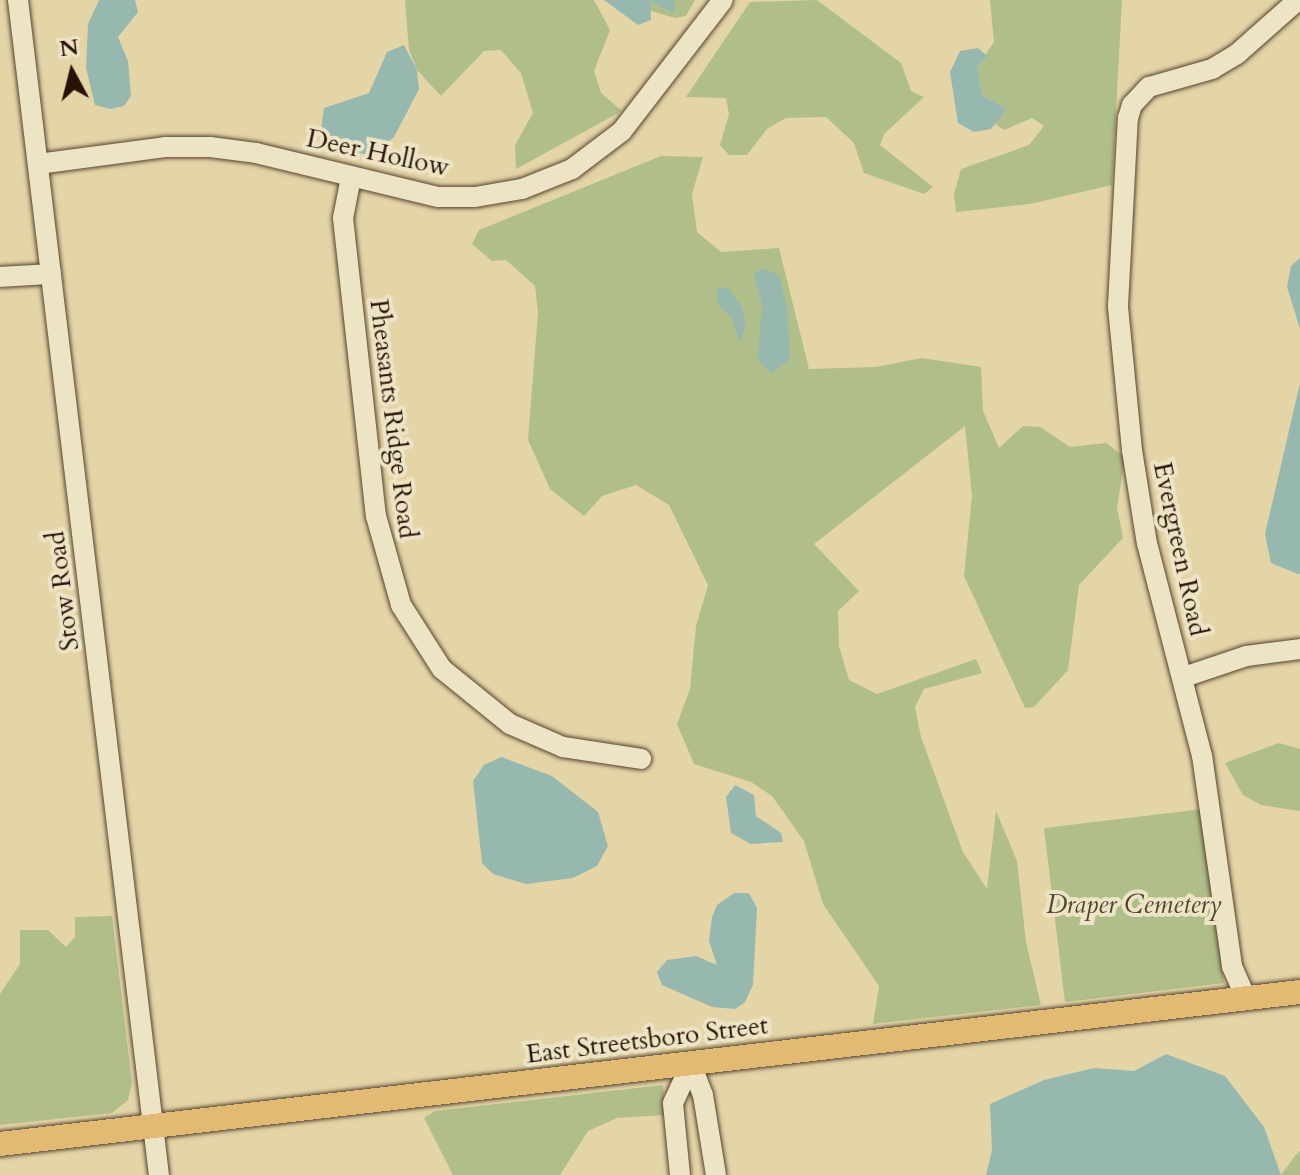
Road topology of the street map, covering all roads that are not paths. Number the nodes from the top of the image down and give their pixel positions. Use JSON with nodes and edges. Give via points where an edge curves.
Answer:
{"nodes":[{"id":1,"x":18,"y":0,"type":"edge"},
{"id":2,"x":723,"y":0,"type":"edge"},
{"id":3,"x":1298,"y":0,"type":"edge"},
{"id":4,"x":38,"y":164,"type":"junction"},
{"id":5,"x":351,"y":177,"type":"junction"},
{"id":6,"x":51,"y":274,"type":"junction"},
{"id":7,"x":0,"y":277,"type":"edge"},
{"id":8,"x":1300,"y":649,"type":"edge"},
{"id":9,"x":1184,"y":677,"type":"junction"},
{"id":10,"x":641,"y":759,"type":"dead end"},
{"id":11,"x":1300,"y":992,"type":"edge"},
{"id":12,"x":1246,"y":998,"type":"junction"},
{"id":13,"x":691,"y":1064,"type":"junction"},
{"id":14,"x":153,"y":1126,"type":"junction"},
{"id":15,"x":0,"y":1144,"type":"edge"},
{"id":16,"x":159,"y":1175,"type":"edge"},
{"id":17,"x":680,"y":1175,"type":"edge"},
{"id":18,"x":716,"y":1175,"type":"edge"}],
"edges":[{"from":1,"to":4,"type":"street","name":"Stow Road"},
{"from":2,"to":5,"type":"street","name":"Deer Hollow","via":[[622,131],[572,169],[522,189],[475,197],[410,193]]},
{"from":3,"to":9,"type":"street","name":"Evergreen Road","via":[[1237,54],[1212,69],[1149,87],[1132,105],[1118,306],[1121,355],[1147,544]]},
{"from":4,"to":5,"type":"street","name":"Deer Hollow","via":[[165,147],[210,147]]},
{"from":4,"to":6,"type":"street","name":"Stow Road"},
{"from":5,"to":10,"type":"street","name":"Pheasants Ridge Road","via":[[343,218],[376,516],[401,605],[442,669],[510,724],[575,750]]},
{"from":6,"to":7,"type":"street"},
{"from":6,"to":14,"type":"street","name":"Stow Road"},
{"from":8,"to":9,"type":"street","via":[[1246,656]]},
{"from":9,"to":12,"type":"street","name":"Evergreen Road","via":[[1202,756],[1232,966]]},
{"from":11,"to":12,"type":"main road","name":"East Streetsboro Street"},
{"from":12,"to":13,"type":"main road","name":"East Streetsboro Street"},
{"from":13,"to":14,"type":"main road","name":"East Streetsboro Street"},
{"from":13,"to":17,"type":"street","via":[[673,1103]]},
{"from":13,"to":18,"type":"street","via":[[703,1095]]},
{"from":14,"to":15,"type":"main road","name":"East Streetsboro Street"},
{"from":14,"to":16,"type":"street","name":"Stow Road"}]}
